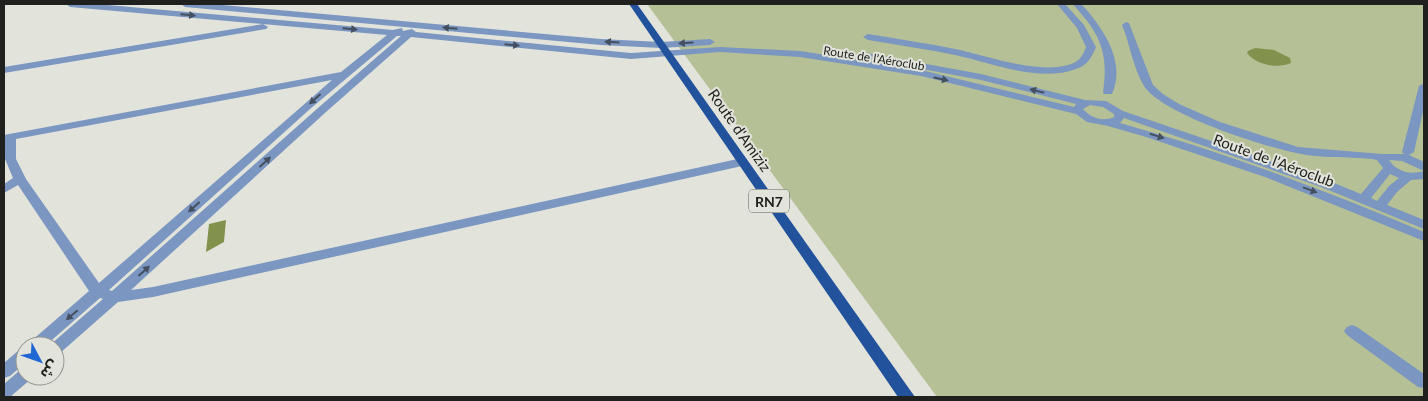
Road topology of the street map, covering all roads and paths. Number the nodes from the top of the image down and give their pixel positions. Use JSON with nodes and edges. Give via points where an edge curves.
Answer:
{"nodes":[{"id":1,"x":70,"y":4,"type":"edge"},
{"id":2,"x":180,"y":4,"type":"edge"},
{"id":3,"x":186,"y":4,"type":"edge"},
{"id":4,"x":311,"y":4,"type":"edge"},
{"id":5,"x":633,"y":4,"type":"edge"},
{"id":6,"x":1062,"y":4,"type":"edge"},
{"id":7,"x":1077,"y":4,"type":"edge"},
{"id":8,"x":166,"y":13,"type":"junction"},
{"id":9,"x":298,"y":14,"type":"junction"},
{"id":10,"x":281,"y":23,"type":"junction"},
{"id":11,"x":1126,"y":24,"type":"dead end"},
{"id":12,"x":408,"y":29,"type":"junction"},
{"id":13,"x":396,"y":32,"type":"junction"},
{"id":14,"x":868,"y":37,"type":"dead end"},
{"id":15,"x":664,"y":50,"type":"junction"},
{"id":16,"x":4,"y":70,"type":"edge"},
{"id":17,"x":362,"y":73,"type":"junction"},
{"id":18,"x":343,"y":74,"type":"junction"},
{"id":19,"x":1424,"y":86,"type":"edge"},
{"id":20,"x":1108,"y":92,"type":"junction"},
{"id":21,"x":1084,"y":106,"type":"junction"},
{"id":22,"x":1117,"y":111,"type":"junction"},
{"id":23,"x":1110,"y":122,"type":"junction"},
{"id":24,"x":7,"y":138,"type":"edge"},
{"id":25,"x":1403,"y":154,"type":"junction"},
{"id":26,"x":742,"y":162,"type":"junction"},
{"id":27,"x":1386,"y":163,"type":"junction"},
{"id":28,"x":1420,"y":173,"type":"edge"},
{"id":29,"x":20,"y":179,"type":"junction"},
{"id":30,"x":4,"y":189,"type":"edge"},
{"id":31,"x":1364,"y":199,"type":"junction"},
{"id":32,"x":1380,"y":206,"type":"junction"},
{"id":33,"x":1424,"y":225,"type":"edge"},
{"id":34,"x":1424,"y":237,"type":"edge"},
{"id":35,"x":98,"y":293,"type":"junction"},
{"id":36,"x":116,"y":297,"type":"junction"},
{"id":37,"x":1352,"y":331,"type":"dead end"},
{"id":38,"x":47,"y":336,"type":"edge"},
{"id":39,"x":65,"y":340,"type":"edge"},
{"id":40,"x":15,"y":363,"type":"edge"},
{"id":41,"x":4,"y":372,"type":"edge"},
{"id":42,"x":1424,"y":382,"type":"edge"},
{"id":43,"x":15,"y":384,"type":"edge"},
{"id":44,"x":4,"y":393,"type":"edge"},
{"id":45,"x":907,"y":397,"type":"edge"}],
"edges":[{"from":1,"to":8,"type":"street"},
{"from":2,"to":8,"type":"street"},
{"from":3,"to":9,"type":"street"},
{"from":4,"to":9,"type":"street"},
{"from":5,"to":15,"type":"main road","name":"Route d'Amiziz","number":"RN7"},
{"from":6,"to":14,"type":"street","via":[[1082,26],[1091,47],[1087,58],[1080,64],[1061,70],[1032,68]]},
{"from":7,"to":20,"type":"street","via":[[1106,45],[1113,73]]},
{"from":8,"to":10,"type":"street","one_way":true},
{"from":9,"to":10,"type":"street"},
{"from":9,"to":12,"type":"street"},
{"from":10,"to":13,"type":"street","one_way":true},
{"from":10,"to":16,"type":"street"},
{"from":11,"to":27,"type":"street","via":[[1150,87],[1169,104],[1199,118],[1296,150],[1352,153]]},
{"from":12,"to":13,"type":"street"},
{"from":15,"to":12,"type":"street","one_way":true,"via":[[421,25]]},
{"from":12,"to":15,"type":"street","one_way":true,"via":[[631,56]]},
{"from":12,"to":17,"type":"street"},
{"from":13,"to":18,"type":"street"},
{"from":15,"to":21,"type":"street","name":"Route de l’Aéroclub","via":[[793,54]]},
{"from":15,"to":26,"type":"main road","name":"Route d'Amiziz","number":"RN7"},
{"from":17,"to":18,"type":"street"},
{"from":36,"to":17,"type":"street","one_way":true},
{"from":18,"to":24,"type":"street"},
{"from":18,"to":35,"type":"street","one_way":true},
{"from":19,"to":25,"type":"street"},
{"from":20,"to":21,"type":"street"},
{"from":20,"to":22,"type":"street"},
{"from":21,"to":22,"type":"street","name":"Route de l’Aéroclub","via":[[1106,104]]},
{"from":21,"to":23,"type":"street","name":"Route de l’Aéroclub","via":[[1096,121]]},
{"from":22,"to":23,"type":"street","via":[[1119,119]]},
{"from":22,"to":31,"type":"street","name":"Route de l’Aéroclub"},
{"from":23,"to":34,"type":"street","name":"Route de l’Aéroclub","one_way":true,"via":[[1245,166]]},
{"from":24,"to":29,"type":"street","via":[[10,159]]},
{"from":25,"to":27,"type":"street","via":[[1389,156]]},
{"from":25,"to":28,"type":"street"},
{"from":26,"to":36,"type":"street","via":[[162,290]]},
{"from":26,"to":45,"type":"main road","name":"Route d'Amiziz","number":"RN7"},
{"from":27,"to":28,"type":"street"},
{"from":27,"to":31,"type":"street"},
{"from":28,"to":32,"type":"street","via":[[1393,189]]},
{"from":29,"to":30,"type":"street"},
{"from":29,"to":35,"type":"street"},
{"from":31,"to":32,"type":"street","name":"Route de l’Aéroclub"},
{"from":32,"to":33,"type":"street","name":"Route de l’Aéroclub"},
{"from":35,"to":36,"type":"street"},
{"from":35,"to":38,"type":"street","one_way":true},
{"from":36,"to":39,"type":"street"},
{"from":37,"to":42,"type":"street"},
{"from":40,"to":41,"type":"street"},
{"from":43,"to":44,"type":"street"}]}
